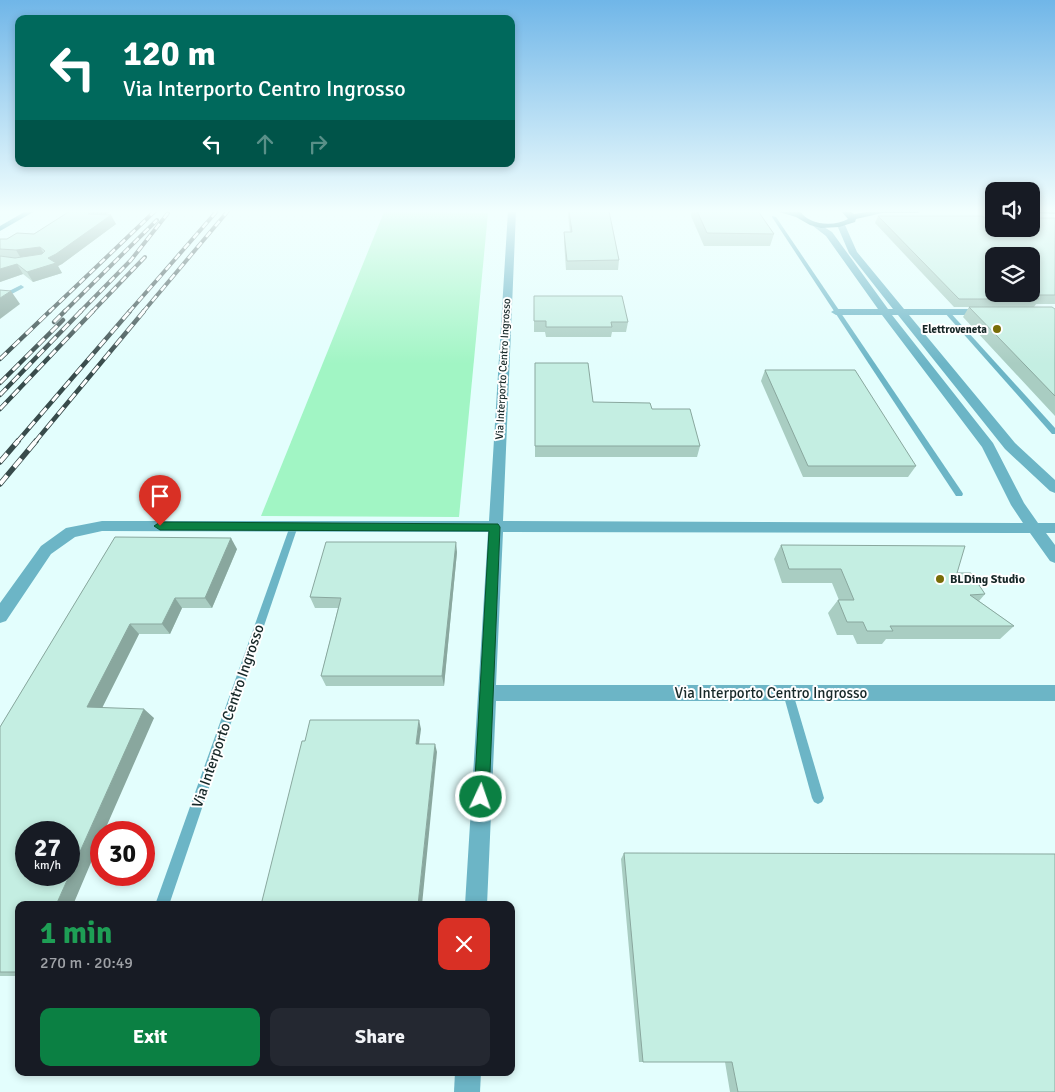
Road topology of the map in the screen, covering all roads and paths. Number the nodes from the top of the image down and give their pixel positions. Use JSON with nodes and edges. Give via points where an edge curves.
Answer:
{"nodes":[{"id":1,"x":509,"y":262,"type":"edge"},
{"id":2,"x":806,"y":262,"type":"edge"},
{"id":3,"x":848,"y":262,"type":"edge"},
{"id":4,"x":860,"y":262,"type":"edge"},
{"id":5,"x":21,"y":287,"type":"dead end"},
{"id":6,"x":0,"y":292,"type":"edge"},
{"id":7,"x":884,"y":311,"type":"junction"},
{"id":8,"x":900,"y":311,"type":"junction"},
{"id":9,"x":946,"y":311,"type":"junction"},
{"id":10,"x":836,"y":312,"type":"junction"},
{"id":11,"x":993,"y":312,"type":"edge"},
{"id":12,"x":1055,"y":432,"type":"edge"},
{"id":13,"x":1055,"y":488,"type":"edge"},
{"id":14,"x":959,"y":494,"type":"dead end"},
{"id":15,"x":294,"y":526,"type":"junction"},
{"id":16,"x":494,"y":527,"type":"junction"},
{"id":17,"x":1034,"y":528,"type":"junction"},
{"id":18,"x":1055,"y":528,"type":"edge"},
{"id":19,"x":1055,"y":557,"type":"edge"},
{"id":20,"x":0,"y":616,"type":"edge"},
{"id":21,"x":486,"y":693,"type":"junction"},
{"id":22,"x":788,"y":693,"type":"junction"},
{"id":23,"x":1055,"y":693,"type":"edge"},
{"id":24,"x":818,"y":798,"type":"dead end"},
{"id":25,"x":163,"y":901,"type":"edge"},
{"id":26,"x":476,"y":901,"type":"edge"},
{"id":27,"x":468,"y":1076,"type":"edge"},
{"id":28,"x":467,"y":1092,"type":"edge"}],
"edges":[{"from":1,"to":16,"type":"street","name":"Via Interporto Centro Ingrosso"},
{"from":2,"to":10,"type":"lane"},
{"from":3,"to":7,"type":"street"},
{"from":4,"to":8,"type":"street"},
{"from":5,"to":6,"type":"lane","via":[[10,293]]},
{"from":7,"to":8,"type":"street"},
{"from":7,"to":10,"type":"street"},
{"from":7,"to":17,"type":"street","via":[[988,446],[1018,505]]},
{"from":8,"to":9,"type":"street"},
{"from":8,"to":13,"type":"street","via":[[1010,446]]},
{"from":9,"to":11,"type":"street"},
{"from":9,"to":12,"type":"lane"},
{"from":10,"to":14,"type":"lane"},
{"from":15,"to":16,"type":"street"},
{"from":15,"to":20,"type":"street","via":[[102,526],[71,532],[46,550]]},
{"from":15,"to":25,"type":"lane","name":"Via Interporto Centro Ingrosso"},
{"from":16,"to":17,"type":"street"},
{"from":16,"to":21,"type":"street","name":"Via Interporto Centro Ingrosso"},
{"from":17,"to":18,"type":"street"},
{"from":17,"to":19,"type":"street"},
{"from":21,"to":22,"type":"street","name":"Via Interporto Centro Ingrosso"},
{"from":21,"to":26,"type":"street","name":"Via Interporto Centro Ingrosso"},
{"from":22,"to":23,"type":"street","name":"Via Interporto Centro Ingrosso"},
{"from":22,"to":24,"type":"lane"},
{"from":27,"to":28,"type":"street"}]}
